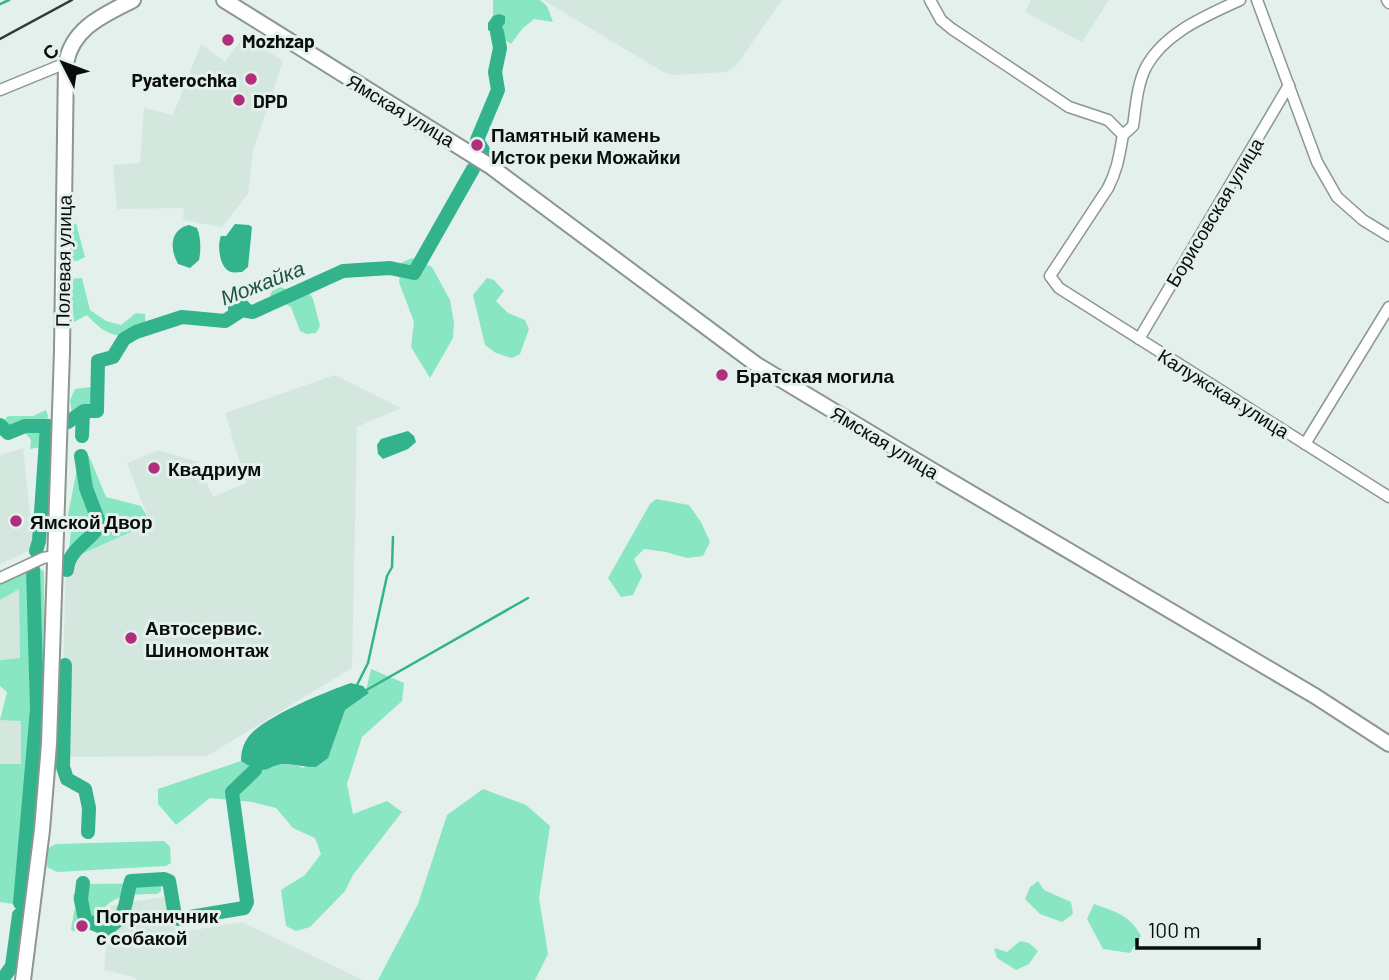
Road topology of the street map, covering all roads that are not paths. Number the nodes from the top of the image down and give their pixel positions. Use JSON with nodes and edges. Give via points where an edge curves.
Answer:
{"nodes":[{"id":1,"x":133,"y":0,"type":"edge"},
{"id":2,"x":224,"y":0,"type":"edge"},
{"id":3,"x":930,"y":0,"type":"edge"},
{"id":4,"x":1240,"y":0,"type":"edge"},
{"id":5,"x":1257,"y":0,"type":"edge"},
{"id":6,"x":66,"y":63,"type":"junction"},
{"id":7,"x":1289,"y":85,"type":"junction"},
{"id":8,"x":0,"y":90,"type":"edge"},
{"id":9,"x":1123,"y":135,"type":"junction"},
{"id":10,"x":1389,"y":236,"type":"edge"},
{"id":11,"x":1389,"y":307,"type":"edge"},
{"id":12,"x":1139,"y":339,"type":"junction"},
{"id":13,"x":1305,"y":444,"type":"junction"},
{"id":14,"x":1389,"y":497,"type":"edge"},
{"id":15,"x":55,"y":555,"type":"junction"},
{"id":16,"x":0,"y":578,"type":"edge"},
{"id":17,"x":1389,"y":744,"type":"edge"},
{"id":18,"x":23,"y":980,"type":"edge"}],
"edges":[{"from":1,"to":6,"type":"main road","name":"Полевая улица","via":[[86,26],[72,44]]},
{"from":2,"to":17,"type":"main road","name":"Ямская улица","via":[[499,172],[757,365]]},
{"from":3,"to":9,"type":"street","via":[[952,29],[1069,107],[1108,120]]},
{"from":4,"to":9,"type":"street","via":[[1190,24],[1160,49],[1146,67],[1133,126]]},
{"from":5,"to":7,"type":"street"},
{"from":6,"to":8,"type":"street"},
{"from":6,"to":15,"type":"main road","name":"Полевая улица"},
{"from":7,"to":10,"type":"street","via":[[1317,162],[1337,197]]},
{"from":7,"to":12,"type":"street","name":"Борисовская улица"},
{"from":9,"to":12,"type":"street","name":"Калужская улица","via":[[1121,158],[1108,188],[1050,276],[1059,288]]},
{"from":11,"to":13,"type":"street"},
{"from":12,"to":13,"type":"street","name":"Калужская улица"},
{"from":13,"to":14,"type":"street","name":"Калужская улица"},
{"from":15,"to":16,"type":"street"},
{"from":15,"to":18,"type":"main road","name":"Полевая улица","via":[[50,744]]}]}
